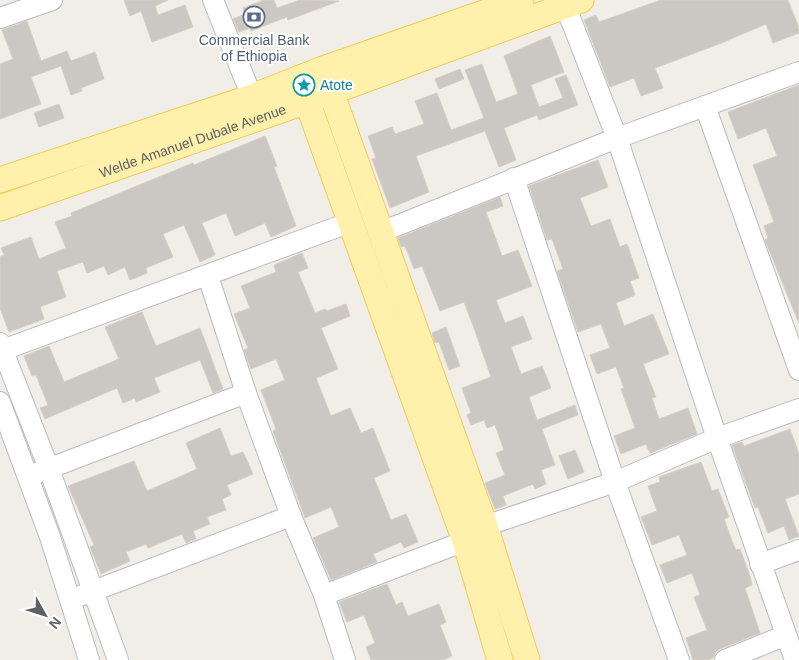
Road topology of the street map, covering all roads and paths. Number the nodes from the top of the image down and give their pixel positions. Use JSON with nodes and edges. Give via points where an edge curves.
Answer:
{"nodes":[{"id":1,"x":52,"y":0,"type":"edge"},
{"id":2,"x":213,"y":0,"type":"edge"},
{"id":3,"x":521,"y":0,"type":"edge"},
{"id":4,"x":573,"y":3,"type":"edge"},
{"id":5,"x":0,"y":18,"type":"edge"},
{"id":6,"x":799,"y":72,"type":"edge"},
{"id":7,"x":327,"y":81,"type":"junction"},
{"id":8,"x":304,"y":90,"type":"junction"},
{"id":9,"x":252,"y":97,"type":"junction"},
{"id":10,"x":705,"y":106,"type":"junction"},
{"id":11,"x":617,"y":138,"type":"junction"},
{"id":12,"x":514,"y":178,"type":"junction"},
{"id":13,"x":0,"y":180,"type":"edge"},
{"id":14,"x":0,"y":208,"type":"edge"},
{"id":15,"x":351,"y":222,"type":"junction"},
{"id":16,"x":380,"y":232,"type":"junction"},
{"id":17,"x":208,"y":276,"type":"junction"},
{"id":18,"x":1,"y":348,"type":"edge"},
{"id":19,"x":799,"y":370,"type":"edge"},
{"id":20,"x":246,"y":393,"type":"junction"},
{"id":21,"x":0,"y":402,"type":"edge"},
{"id":22,"x":799,"y":409,"type":"edge"},
{"id":23,"x":717,"y":438,"type":"junction"},
{"id":24,"x":49,"y":469,"type":"junction"},
{"id":25,"x":27,"y":477,"type":"junction"},
{"id":26,"x":615,"y":482,"type":"junction"},
{"id":27,"x":291,"y":516,"type":"junction"},
{"id":28,"x":485,"y":526,"type":"junction"},
{"id":29,"x":465,"y":541,"type":"junction"},
{"id":30,"x":799,"y":550,"type":"edge"},
{"id":31,"x":760,"y":564,"type":"junction"},
{"id":32,"x":92,"y":592,"type":"junction"},
{"id":33,"x":324,"y":595,"type":"junction"},
{"id":34,"x":70,"y":600,"type":"junction"},
{"id":35,"x":786,"y":635,"type":"junction"},
{"id":36,"x":90,"y":660,"type":"edge"},
{"id":37,"x":118,"y":660,"type":"edge"},
{"id":38,"x":345,"y":660,"type":"edge"},
{"id":39,"x":500,"y":660,"type":"edge"},
{"id":40,"x":527,"y":660,"type":"edge"},
{"id":41,"x":679,"y":660,"type":"edge"},
{"id":42,"x":725,"y":660,"type":"edge"},
{"id":43,"x":795,"y":660,"type":"edge"}],
"edges":[{"from":1,"to":5,"type":"street"},
{"from":2,"to":9,"type":"street"},
{"from":3,"to":7,"type":"main road"},
{"from":4,"to":7,"type":"main road","name":"Welde Amanuel Dubale Avenue"},
{"from":4,"to":11,"type":"street"},
{"from":6,"to":10,"type":"street"},
{"from":7,"to":8,"type":"main road","name":"Welde Amanuel Dubale Avenue"},
{"from":7,"to":16,"type":"main road"},
{"from":8,"to":9,"type":"main road"},
{"from":8,"to":14,"type":"main road","name":"Welde Amanuel Dubale Avenue"},
{"from":8,"to":15,"type":"main road"},
{"from":9,"to":13,"type":"main road"},
{"from":10,"to":11,"type":"street"},
{"from":10,"to":19,"type":"street"},
{"from":11,"to":12,"type":"street"},
{"from":11,"to":23,"type":"street"},
{"from":12,"to":16,"type":"street"},
{"from":12,"to":26,"type":"street"},
{"from":15,"to":17,"type":"street"},
{"from":15,"to":29,"type":"main road"},
{"from":16,"to":28,"type":"main road"},
{"from":17,"to":18,"type":"street"},
{"from":17,"to":20,"type":"street"},
{"from":18,"to":24,"type":"street"},
{"from":20,"to":24,"type":"street"},
{"from":20,"to":27,"type":"street"},
{"from":21,"to":25,"type":"street"},
{"from":22,"to":23,"type":"street"},
{"from":23,"to":26,"type":"street"},
{"from":23,"to":31,"type":"street"},
{"from":24,"to":25,"type":"street"},
{"from":24,"to":32,"type":"street"},
{"from":25,"to":34,"type":"street"},
{"from":26,"to":28,"type":"street"},
{"from":26,"to":41,"type":"street"},
{"from":27,"to":32,"type":"street"},
{"from":27,"to":33,"type":"street"},
{"from":28,"to":40,"type":"main road"},
{"from":29,"to":33,"type":"street"},
{"from":29,"to":39,"type":"main road"},
{"from":30,"to":31,"type":"street"},
{"from":31,"to":35,"type":"street"},
{"from":32,"to":34,"type":"street"},
{"from":32,"to":37,"type":"street"},
{"from":33,"to":38,"type":"street"},
{"from":34,"to":36,"type":"street"},
{"from":35,"to":42,"type":"street"},
{"from":35,"to":43,"type":"street"}]}
